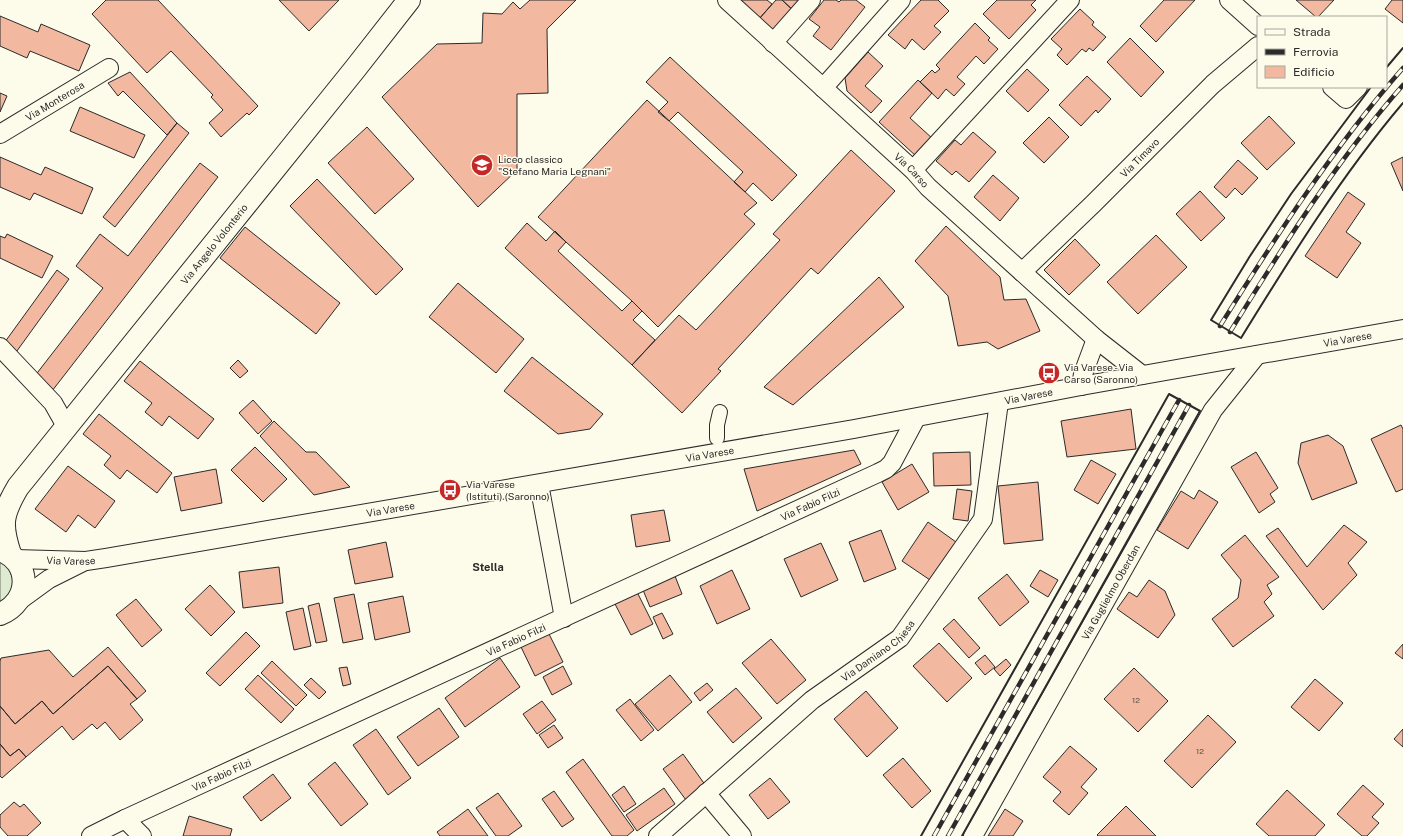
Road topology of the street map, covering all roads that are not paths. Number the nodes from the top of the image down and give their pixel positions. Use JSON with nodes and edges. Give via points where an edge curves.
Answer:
{"nodes":[{"id":1,"x":409,"y":0,"type":"edge"},
{"id":2,"x":727,"y":0,"type":"edge"},
{"id":3,"x":811,"y":0,"type":"edge"},
{"id":4,"x":901,"y":0,"type":"edge"},
{"id":5,"x":1070,"y":0,"type":"edge"},
{"id":6,"x":1229,"y":0,"type":"edge"},
{"id":7,"x":1257,"y":25,"type":"edge"},
{"id":8,"x":773,"y":43,"type":"junction"},
{"id":9,"x":1257,"y":47,"type":"edge"},
{"id":10,"x":109,"y":68,"type":"dead end"},
{"id":11,"x":823,"y":88,"type":"junction"},
{"id":12,"x":1333,"y":88,"type":"edge"},
{"id":13,"x":1357,"y":88,"type":"edge"},
{"id":14,"x":0,"y":134,"type":"edge"},
{"id":15,"x":913,"y":170,"type":"junction"},
{"id":16,"x":1022,"y":272,"type":"junction"},
{"id":17,"x":1403,"y":330,"type":"edge"},
{"id":18,"x":1096,"y":339,"type":"junction"},
{"id":19,"x":0,"y":347,"type":"edge"},
{"id":20,"x":1257,"y":355,"type":"junction"},
{"id":21,"x":1142,"y":375,"type":"junction"},
{"id":22,"x":1081,"y":386,"type":"junction"},
{"id":23,"x":999,"y":402,"type":"junction"},
{"id":24,"x":720,"y":412,"type":"dead end"},
{"id":25,"x":916,"y":418,"type":"junction"},
{"id":26,"x":66,"y":426,"type":"junction"},
{"id":27,"x":717,"y":438,"type":"dead end"},
{"id":28,"x":539,"y":484,"type":"junction"},
{"id":29,"x":18,"y":487,"type":"junction"},
{"id":30,"x":0,"y":505,"type":"edge"},
{"id":31,"x":8,"y":554,"type":"edge"},
{"id":32,"x":86,"y":561,"type":"junction"},
{"id":33,"x":8,"y":609,"type":"edge"},
{"id":34,"x":564,"y":618,"type":"junction"},
{"id":35,"x":706,"y":793,"type":"junction"},
{"id":36,"x":125,"y":819,"type":"junction"},
{"id":37,"x":91,"y":836,"type":"edge"},
{"id":38,"x":142,"y":836,"type":"edge"},
{"id":39,"x":658,"y":836,"type":"edge"},
{"id":40,"x":742,"y":836,"type":"edge"},
{"id":41,"x":973,"y":836,"type":"edge"}],
"edges":[{"from":1,"to":26,"type":"street","name":"Via Angelo Volonterio"},
{"from":2,"to":8,"type":"street","name":"Via Carso"},
{"from":3,"to":8,"type":"street"},
{"from":4,"to":11,"type":"street"},
{"from":5,"to":15,"type":"street"},
{"from":6,"to":7,"type":"street"},
{"from":8,"to":11,"type":"street","name":"Via Carso"},
{"from":9,"to":16,"type":"street","name":"Via Timavo","via":[[1213,84]]},
{"from":10,"to":14,"type":"street","name":"Via Monterosa"},
{"from":11,"to":15,"type":"street","name":"Via Carso"},
{"from":12,"to":13,"type":"street","via":[[1346,99]]},
{"from":15,"to":16,"type":"street","name":"Via Carso","via":[[928,187]]},
{"from":16,"to":18,"type":"street","name":"Via Carso"},
{"from":17,"to":20,"type":"street","name":"Via Varese"},
{"from":18,"to":21,"type":"street","name":"Via Carso"},
{"from":18,"to":22,"type":"street","via":[[1082,374]]},
{"from":19,"to":26,"type":"street","via":[[53,403]]},
{"from":20,"to":21,"type":"street","name":"Via Varese"},
{"from":20,"to":41,"type":"street","name":"Via Guglielmo Oberdan","via":[[1213,410]]},
{"from":21,"to":22,"type":"street","name":"Via Varese"},
{"from":22,"to":23,"type":"street","name":"Via Varese"},
{"from":23,"to":25,"type":"street","name":"Via Varese"},
{"from":23,"to":35,"type":"street","name":"Via Damiano Chiesa","via":[[983,519],[900,638],[812,700]]},
{"from":24,"to":27,"type":"street"},
{"from":25,"to":28,"type":"street","name":"Via Varese"},
{"from":25,"to":34,"type":"street","name":"Via Fabio Filzi","via":[[892,463],[878,474]]},
{"from":26,"to":29,"type":"street","name":"Via Angelo Volonterio"},
{"from":28,"to":32,"type":"street","name":"Via Varese"},
{"from":28,"to":34,"type":"street"},
{"from":29,"to":30,"type":"street","name":"Via Angelo Volonterio"},
{"from":29,"to":31,"type":"street","name":"Via Angelo Volonterio","via":[[3,515],[2,523]]},
{"from":31,"to":32,"type":"street","name":"Via Varese"},
{"from":31,"to":33,"type":"street","name":"Via Angelo Volonterio","via":[[22,569],[24,581],[21,594]]},
{"from":32,"to":33,"type":"street","via":[[49,578]]},
{"from":34,"to":36,"type":"street","name":"Via Fabio Filzi"},
{"from":35,"to":39,"type":"street","name":"Via Damiano Chiesa"},
{"from":35,"to":40,"type":"street"},
{"from":36,"to":37,"type":"street","name":"Via Fabio Filzi"},
{"from":36,"to":38,"type":"street"}]}
